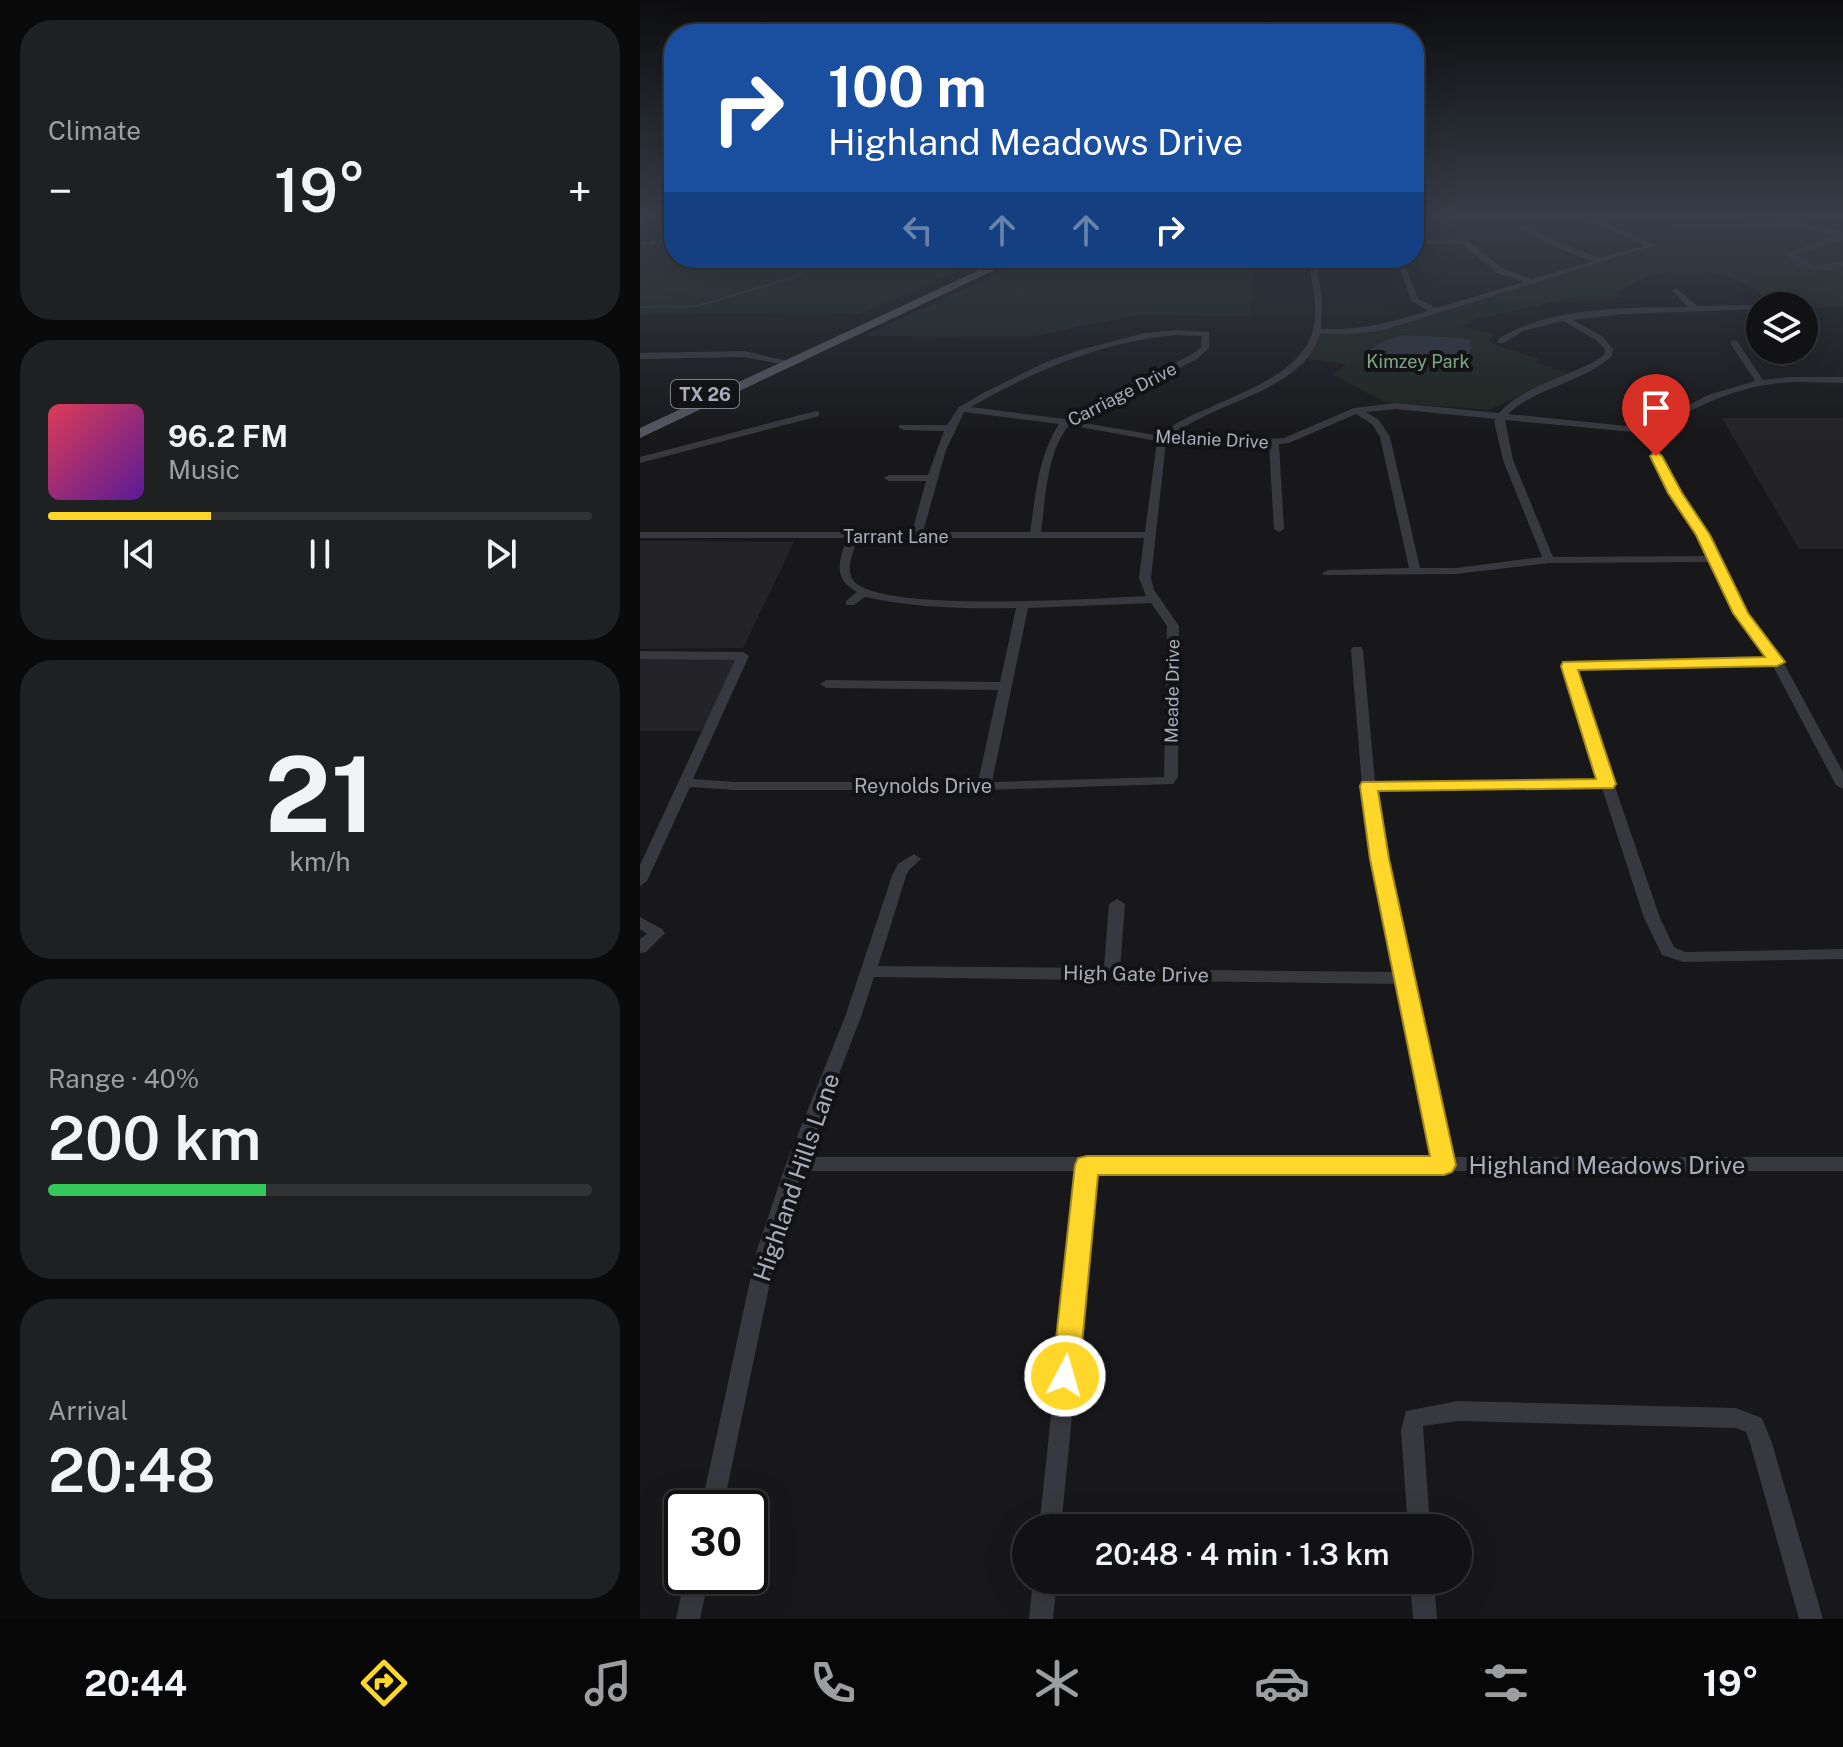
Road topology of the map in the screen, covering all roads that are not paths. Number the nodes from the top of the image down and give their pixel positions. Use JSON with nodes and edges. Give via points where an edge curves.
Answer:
{"nodes":[{"id":1,"x":938,"y":290,"type":"edge"},
{"id":2,"x":1319,"y":290,"type":"edge"},
{"id":3,"x":1411,"y":290,"type":"edge"},
{"id":4,"x":1506,"y":290,"type":"edge"},
{"id":5,"x":1676,"y":290,"type":"dead end"},
{"id":6,"x":1746,"y":308,"type":"edge"},
{"id":7,"x":1433,"y":310,"type":"junction"},
{"id":8,"x":1696,"y":310,"type":"junction"},
{"id":9,"x":1564,"y":318,"type":"junction"},
{"id":10,"x":1317,"y":331,"type":"junction"},
{"id":11,"x":1501,"y":341,"type":"dead end"},
{"id":12,"x":1734,"y":343,"type":"dead end"},
{"id":13,"x":640,"y":359,"type":"edge"},
{"id":14,"x":781,"y":363,"type":"junction"},
{"id":15,"x":1843,"y":380,"type":"edge"},
{"id":16,"x":1761,"y":384,"type":"junction"},
{"id":17,"x":1843,"y":386,"type":"edge"},
{"id":18,"x":962,"y":409,"type":"junction"},
{"id":19,"x":1357,"y":410,"type":"junction"},
{"id":20,"x":816,"y":414,"type":"dead end"},
{"id":21,"x":1500,"y":415,"type":"junction"},
{"id":22,"x":1065,"y":422,"type":"junction"},
{"id":23,"x":640,"y":424,"type":"edge"},
{"id":24,"x":903,"y":427,"type":"dead end"},
{"id":25,"x":951,"y":428,"type":"junction"},
{"id":26,"x":1648,"y":431,"type":"junction"},
{"id":27,"x":640,"y":434,"type":"edge"},
{"id":28,"x":1163,"y":439,"type":"junction"},
{"id":29,"x":1274,"y":443,"type":"junction"},
{"id":30,"x":640,"y":460,"type":"edge"},
{"id":31,"x":889,"y":478,"type":"dead end"},
{"id":32,"x":933,"y":478,"type":"junction"},
{"id":33,"x":1279,"y":529,"type":"dead end"},
{"id":34,"x":640,"y":535,"type":"edge"},
{"id":35,"x":1035,"y":535,"type":"junction"},
{"id":36,"x":1151,"y":535,"type":"junction"},
{"id":37,"x":916,"y":536,"type":"junction"},
{"id":38,"x":853,"y":537,"type":"junction"},
{"id":39,"x":1714,"y":559,"type":"junction"},
{"id":40,"x":1549,"y":560,"type":"junction"},
{"id":41,"x":1415,"y":571,"type":"junction"},
{"id":42,"x":1328,"y":573,"type":"dead end"},
{"id":43,"x":863,"y":593,"type":"junction"},
{"id":44,"x":1155,"y":599,"type":"junction"},
{"id":45,"x":850,"y":603,"type":"dead end"},
{"id":46,"x":1023,"y":603,"type":"junction"},
{"id":47,"x":1357,"y":650,"type":"dead end"},
{"id":48,"x":640,"y":655,"type":"edge"},
{"id":49,"x":1777,"y":662,"type":"junction"},
{"id":50,"x":826,"y":684,"type":"dead end"},
{"id":51,"x":1004,"y":686,"type":"junction"},
{"id":52,"x":684,"y":783,"type":"junction"},
{"id":53,"x":1162,"y":783,"type":"joint"},
{"id":54,"x":1607,"y":784,"type":"junction"},
{"id":55,"x":1843,"y":785,"type":"edge"},
{"id":56,"x":984,"y":786,"type":"junction"},
{"id":57,"x":1369,"y":786,"type":"junction"},
{"id":58,"x":914,"y":859,"type":"dead end"},
{"id":59,"x":640,"y":881,"type":"edge"},
{"id":60,"x":1117,"y":904,"type":"dead end"},
{"id":61,"x":640,"y":922,"type":"edge"},
{"id":62,"x":640,"y":948,"type":"edge"},
{"id":63,"x":1843,"y":954,"type":"edge"},
{"id":64,"x":868,"y":971,"type":"junction"},
{"id":65,"x":1112,"y":974,"type":"junction"},
{"id":66,"x":1404,"y":978,"type":"junction"},
{"id":67,"x":795,"y":1164,"type":"junction"},
{"id":68,"x":1843,"y":1164,"type":"edge"},
{"id":69,"x":1087,"y":1165,"type":"junction"},
{"id":70,"x":1444,"y":1165,"type":"junction"},
{"id":71,"x":716,"y":1490,"type":"edge"},
{"id":72,"x":1051,"y":1514,"type":"edge"},
{"id":73,"x":1418,"y":1514,"type":"edge"},
{"id":74,"x":693,"y":1594,"type":"edge"},
{"id":75,"x":1044,"y":1594,"type":"edge"},
{"id":76,"x":1423,"y":1594,"type":"edge"},
{"id":77,"x":688,"y":1619,"type":"edge"},
{"id":78,"x":1041,"y":1619,"type":"edge"},
{"id":79,"x":1425,"y":1619,"type":"edge"},
{"id":80,"x":1811,"y":1619,"type":"edge"}],
"edges":[{"from":1,"to":14,"type":"main road","number":"TX 26"},
{"from":2,"to":10,"type":"street"},
{"from":3,"to":7,"type":"street","via":[[1415,300]]},
{"from":4,"to":7,"type":"street"},
{"from":5,"to":8,"type":"street"},
{"from":6,"to":8,"type":"street"},
{"from":7,"to":10,"type":"street","via":[[1377,329]]},
{"from":8,"to":9,"type":"street"},
{"from":9,"to":11,"type":"street","via":[[1513,331]]},
{"from":9,"to":21,"type":"street","via":[[1603,341],[1608,356]]},
{"from":10,"to":28,"type":"street","via":[[1311,349],[1291,368]]},
{"from":12,"to":16,"type":"street"},
{"from":13,"to":14,"type":"street"},
{"from":14,"to":23,"type":"main road","number":"TX 26"},
{"from":14,"to":27,"type":"main road","number":"TX 26"},
{"from":15,"to":16,"type":"street"},
{"from":16,"to":17,"type":"street"},
{"from":16,"to":26,"type":"street","via":[[1726,390]]},
{"from":18,"to":22,"type":"street","name":"Melanie Drive"},
{"from":18,"to":22,"type":"street","name":"Carriage Drive","via":[[1105,343],[1206,334],[1205,348],[1194,357]]},
{"from":18,"to":25,"type":"street"},
{"from":19,"to":21,"type":"street","name":"Melanie Drive","via":[[1396,406]]},
{"from":19,"to":29,"type":"street","name":"Melanie Drive","via":[[1295,439]]},
{"from":19,"to":41,"type":"street","via":[[1376,422],[1385,437]]},
{"from":20,"to":30,"type":"street"},
{"from":21,"to":26,"type":"street","name":"Melanie Drive"},
{"from":21,"to":40,"type":"street","via":[[1508,460]]},
{"from":22,"to":28,"type":"street","name":"Melanie Drive"},
{"from":22,"to":35,"type":"street","name":"Carriage Drive","via":[[1054,438]]},
{"from":24,"to":25,"type":"street"},
{"from":25,"to":32,"type":"street"},
{"from":26,"to":39,"type":"street","via":[[1663,472]]},
{"from":28,"to":29,"type":"street","name":"Melanie Drive"},
{"from":28,"to":36,"type":"street","name":"Meade Drive"},
{"from":29,"to":33,"type":"street"},
{"from":31,"to":32,"type":"street"},
{"from":32,"to":37,"type":"street"},
{"from":34,"to":38,"type":"street","name":"Tarrant Lane"},
{"from":35,"to":36,"type":"street","name":"Tarrant Lane"},
{"from":35,"to":37,"type":"street","name":"Tarrant Lane"},
{"from":36,"to":44,"type":"street","name":"Meade Drive","via":[[1145,578]]},
{"from":37,"to":38,"type":"street","name":"Tarrant Lane"},
{"from":38,"to":43,"type":"street","via":[[845,575]]},
{"from":39,"to":40,"type":"street"},
{"from":39,"to":49,"type":"street","via":[[1741,613]]},
{"from":40,"to":41,"type":"street"},
{"from":41,"to":42,"type":"street"},
{"from":43,"to":45,"type":"street"},
{"from":43,"to":46,"type":"street","via":[[912,603]]},
{"from":44,"to":46,"type":"street"},
{"from":44,"to":53,"type":"street","name":"Meade Drive","via":[[1173,626],[1171,777]]},
{"from":46,"to":51,"type":"street"},
{"from":47,"to":57,"type":"street"},
{"from":48,"to":52,"type":"street","via":[[743,656]]},
{"from":49,"to":54,"type":"street","via":[[1569,666]]},
{"from":49,"to":55,"type":"street"},
{"from":50,"to":51,"type":"street"},
{"from":51,"to":56,"type":"street"},
{"from":52,"to":56,"type":"street","name":"Reynolds Drive"},
{"from":52,"to":59,"type":"street"},
{"from":53,"to":56,"type":"street","name":"Reynolds Drive"},
{"from":54,"to":57,"type":"street"},
{"from":54,"to":63,"type":"street","via":[[1652,918],[1663,944],[1675,955]]},
{"from":57,"to":66,"type":"street"},
{"from":58,"to":64,"type":"street","name":"Highland Hills Lane","via":[[899,876]]},
{"from":60,"to":65,"type":"street"},
{"from":61,"to":62,"type":"street","via":[[657,933]]},
{"from":64,"to":65,"type":"street","name":"High Gate Drive"},
{"from":64,"to":67,"type":"street","name":"Highland Hills Lane"},
{"from":65,"to":66,"type":"street","name":"High Gate Drive"},
{"from":66,"to":70,"type":"street"},
{"from":67,"to":69,"type":"street","name":"Highland Meadows Drive"},
{"from":67,"to":71,"type":"street","name":"Highland Hills Lane","via":[[766,1253]]},
{"from":68,"to":70,"type":"street","name":"Highland Meadows Drive"},
{"from":69,"to":70,"type":"street","name":"Highland Meadows Drive"},
{"from":69,"to":72,"type":"street"},
{"from":73,"to":80,"type":"street","via":[[1412,1431],[1414,1418],[1420,1415],[1458,1411],[1736,1418],[1754,1425]]},
{"from":74,"to":77,"type":"street"},
{"from":75,"to":78,"type":"street"},
{"from":76,"to":79,"type":"street"}]}
